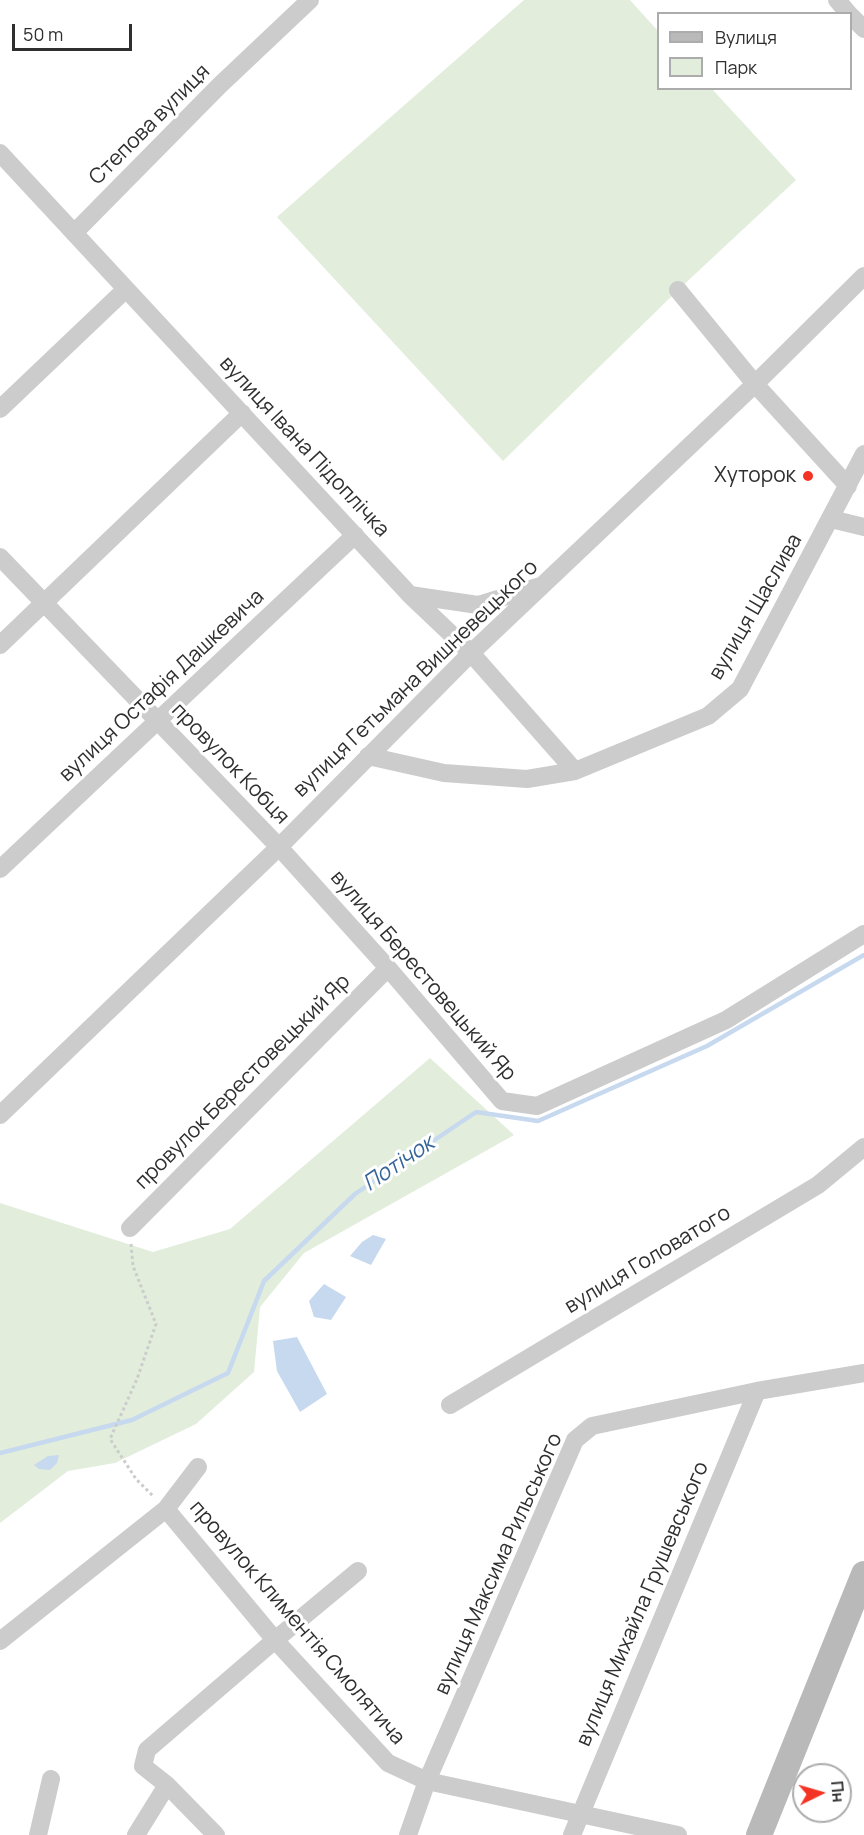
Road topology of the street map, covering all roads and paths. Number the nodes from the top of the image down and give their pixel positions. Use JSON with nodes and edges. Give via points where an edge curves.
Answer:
{"nodes":[{"id":1,"x":310,"y":0,"type":"edge"},
{"id":2,"x":837,"y":0,"type":"edge"},
{"id":3,"x":848,"y":12,"type":"edge"},
{"id":4,"x":852,"y":16,"type":"edge"},
{"id":5,"x":864,"y":29,"type":"edge"},
{"id":6,"x":0,"y":153,"type":"edge"},
{"id":7,"x":75,"y":233,"type":"junction"},
{"id":8,"x":864,"y":276,"type":"edge"},
{"id":9,"x":126,"y":289,"type":"junction"},
{"id":10,"x":678,"y":290,"type":"dead end"},
{"id":11,"x":755,"y":384,"type":"junction"},
{"id":12,"x":0,"y":409,"type":"edge"},
{"id":13,"x":242,"y":413,"type":"junction"},
{"id":14,"x":864,"y":454,"type":"edge"},
{"id":15,"x":848,"y":486,"type":"junction"},
{"id":16,"x":831,"y":519,"type":"junction"},
{"id":17,"x":864,"y":527,"type":"edge"},
{"id":18,"x":355,"y":535,"type":"junction"},
{"id":19,"x":0,"y":557,"type":"edge"},
{"id":20,"x":544,"y":585,"type":"junction"},
{"id":21,"x":410,"y":595,"type":"junction"},
{"id":22,"x":44,"y":603,"type":"junction"},
{"id":23,"x":0,"y":645,"type":"edge"},
{"id":24,"x":471,"y":653,"type":"junction"},
{"id":25,"x":157,"y":721,"type":"junction"},
{"id":26,"x":368,"y":756,"type":"junction"},
{"id":27,"x":575,"y":771,"type":"junction"},
{"id":28,"x":279,"y":847,"type":"junction"},
{"id":29,"x":0,"y":869,"type":"edge"},
{"id":30,"x":864,"y":934,"type":"edge"},
{"id":31,"x":388,"y":968,"type":"junction"},
{"id":32,"x":0,"y":1115,"type":"edge"},
{"id":33,"x":864,"y":1147,"type":"edge"},
{"id":34,"x":130,"y":1228,"type":"joint"},
{"id":35,"x":864,"y":1374,"type":"edge"},
{"id":36,"x":757,"y":1391,"type":"junction"},
{"id":37,"x":450,"y":1405,"type":"dead end"},
{"id":38,"x":198,"y":1467,"type":"dead end"},
{"id":39,"x":166,"y":1509,"type":"junction"},
{"id":40,"x":358,"y":1571,"type":"dead end"},
{"id":41,"x":864,"y":1574,"type":"edge"},
{"id":42,"x":275,"y":1640,"type":"junction"},
{"id":43,"x":0,"y":1641,"type":"edge"},
{"id":44,"x":51,"y":1779,"type":"dead end"},
{"id":45,"x":427,"y":1781,"type":"junction"},
{"id":46,"x":166,"y":1785,"type":"junction"},
{"id":47,"x":580,"y":1813,"type":"junction"},
{"id":48,"x":38,"y":1835,"type":"edge"},
{"id":49,"x":136,"y":1835,"type":"edge"},
{"id":50,"x":216,"y":1835,"type":"edge"},
{"id":51,"x":408,"y":1835,"type":"edge"},
{"id":52,"x":572,"y":1835,"type":"edge"},
{"id":53,"x":678,"y":1835,"type":"edge"},
{"id":54,"x":759,"y":1835,"type":"edge"}],
"edges":[{"from":1,"to":7,"type":"street","name":"Степова вулиця","via":[[219,86]]},
{"from":2,"to":3,"type":"street"},
{"from":4,"to":5,"type":"street"},
{"from":6,"to":7,"type":"street","name":"вулиця Івана Підоплічка"},
{"from":7,"to":9,"type":"street","name":"вулиця Івана Підоплічка"},
{"from":8,"to":11,"type":"street","name":"вулиця Гетьмана Вишневецького"},
{"from":9,"to":12,"type":"street"},
{"from":9,"to":13,"type":"street","name":"вулиця Івана Підоплічка"},
{"from":10,"to":11,"type":"street"},
{"from":11,"to":15,"type":"street"},
{"from":11,"to":20,"type":"street","name":"вулиця Гетьмана Вишневецького"},
{"from":13,"to":18,"type":"street","name":"вулиця Івана Підоплічка"},
{"from":13,"to":22,"type":"street"},
{"from":14,"to":15,"type":"street","name":"вулиця Щаслива"},
{"from":15,"to":16,"type":"street","name":"вулиця Щаслива"},
{"from":16,"to":17,"type":"street"},
{"from":16,"to":27,"type":"street","name":"вулиця Щаслива","via":[[740,689],[708,716]]},
{"from":18,"to":21,"type":"street","name":"вулиця Івана Підоплічка"},
{"from":18,"to":25,"type":"street","name":"вулиця Остафія Дашкевича"},
{"from":19,"to":22,"type":"street","name":"провулок Кобця"},
{"from":20,"to":21,"type":"street","via":[[478,605]]},
{"from":20,"to":24,"type":"street","name":"вулиця Гетьмана Вишневецького"},
{"from":21,"to":24,"type":"street","name":"вулиця Івана Підоплічка"},
{"from":22,"to":23,"type":"street"},
{"from":22,"to":25,"type":"street","name":"провулок Кобця"},
{"from":24,"to":26,"type":"street","name":"вулиця Гетьмана Вишневецького"},
{"from":24,"to":27,"type":"street","name":"вулиця Івана Підоплічка"},
{"from":25,"to":28,"type":"street","name":"провулок Кобця"},
{"from":25,"to":29,"type":"street","name":"вулиця Остафія Дашкевича"},
{"from":26,"to":27,"type":"street","name":"вулиця Щаслива","via":[[444,773],[527,779]]},
{"from":26,"to":28,"type":"street","name":"вулиця Гетьмана Вишневецького"},
{"from":28,"to":31,"type":"street","name":"вулиця Берестовецький Яр"},
{"from":28,"to":32,"type":"street","name":"вулиця Гетьмана Вишневецького"},
{"from":30,"to":31,"type":"street","name":"вулиця Берестовецький Яр","via":[[726,1020],[537,1106],[502,1101]]},
{"from":31,"to":34,"type":"street","name":"провулок Берестовецький Яр"},
{"from":33,"to":37,"type":"street","name":"вулиця Головатого","via":[[818,1185]]},
{"from":34,"to":39,"type":"path","via":[[133,1266],[156,1324],[110,1439],[136,1479]]},
{"from":35,"to":36,"type":"street","name":"вулиця Максима Рильського"},
{"from":36,"to":45,"type":"street","name":"вулиця Максима Рильського","via":[[592,1426],[575,1440]]},
{"from":36,"to":47,"type":"street","name":"вулиця Михайла Грушевського"},
{"from":38,"to":39,"type":"street"},
{"from":39,"to":42,"type":"street","name":"провулок Климентія Смолятича"},
{"from":39,"to":43,"type":"street"},
{"from":40,"to":42,"type":"street"},
{"from":41,"to":54,"type":"street"},
{"from":42,"to":45,"type":"street","name":"провулок Климентія Смолятича","via":[[388,1763]]},
{"from":42,"to":46,"type":"street","via":[[147,1750],[143,1766]]},
{"from":44,"to":48,"type":"street"},
{"from":45,"to":47,"type":"street","name":"провулок Климентія Смолятича"},
{"from":45,"to":51,"type":"street","name":"вулиця Максима Рильського"},
{"from":46,"to":49,"type":"street"},
{"from":46,"to":50,"type":"street"},
{"from":47,"to":52,"type":"street","name":"вулиця Михайла Грушевського"},
{"from":47,"to":53,"type":"street","name":"провулок Климентія Смолятича"}]}
